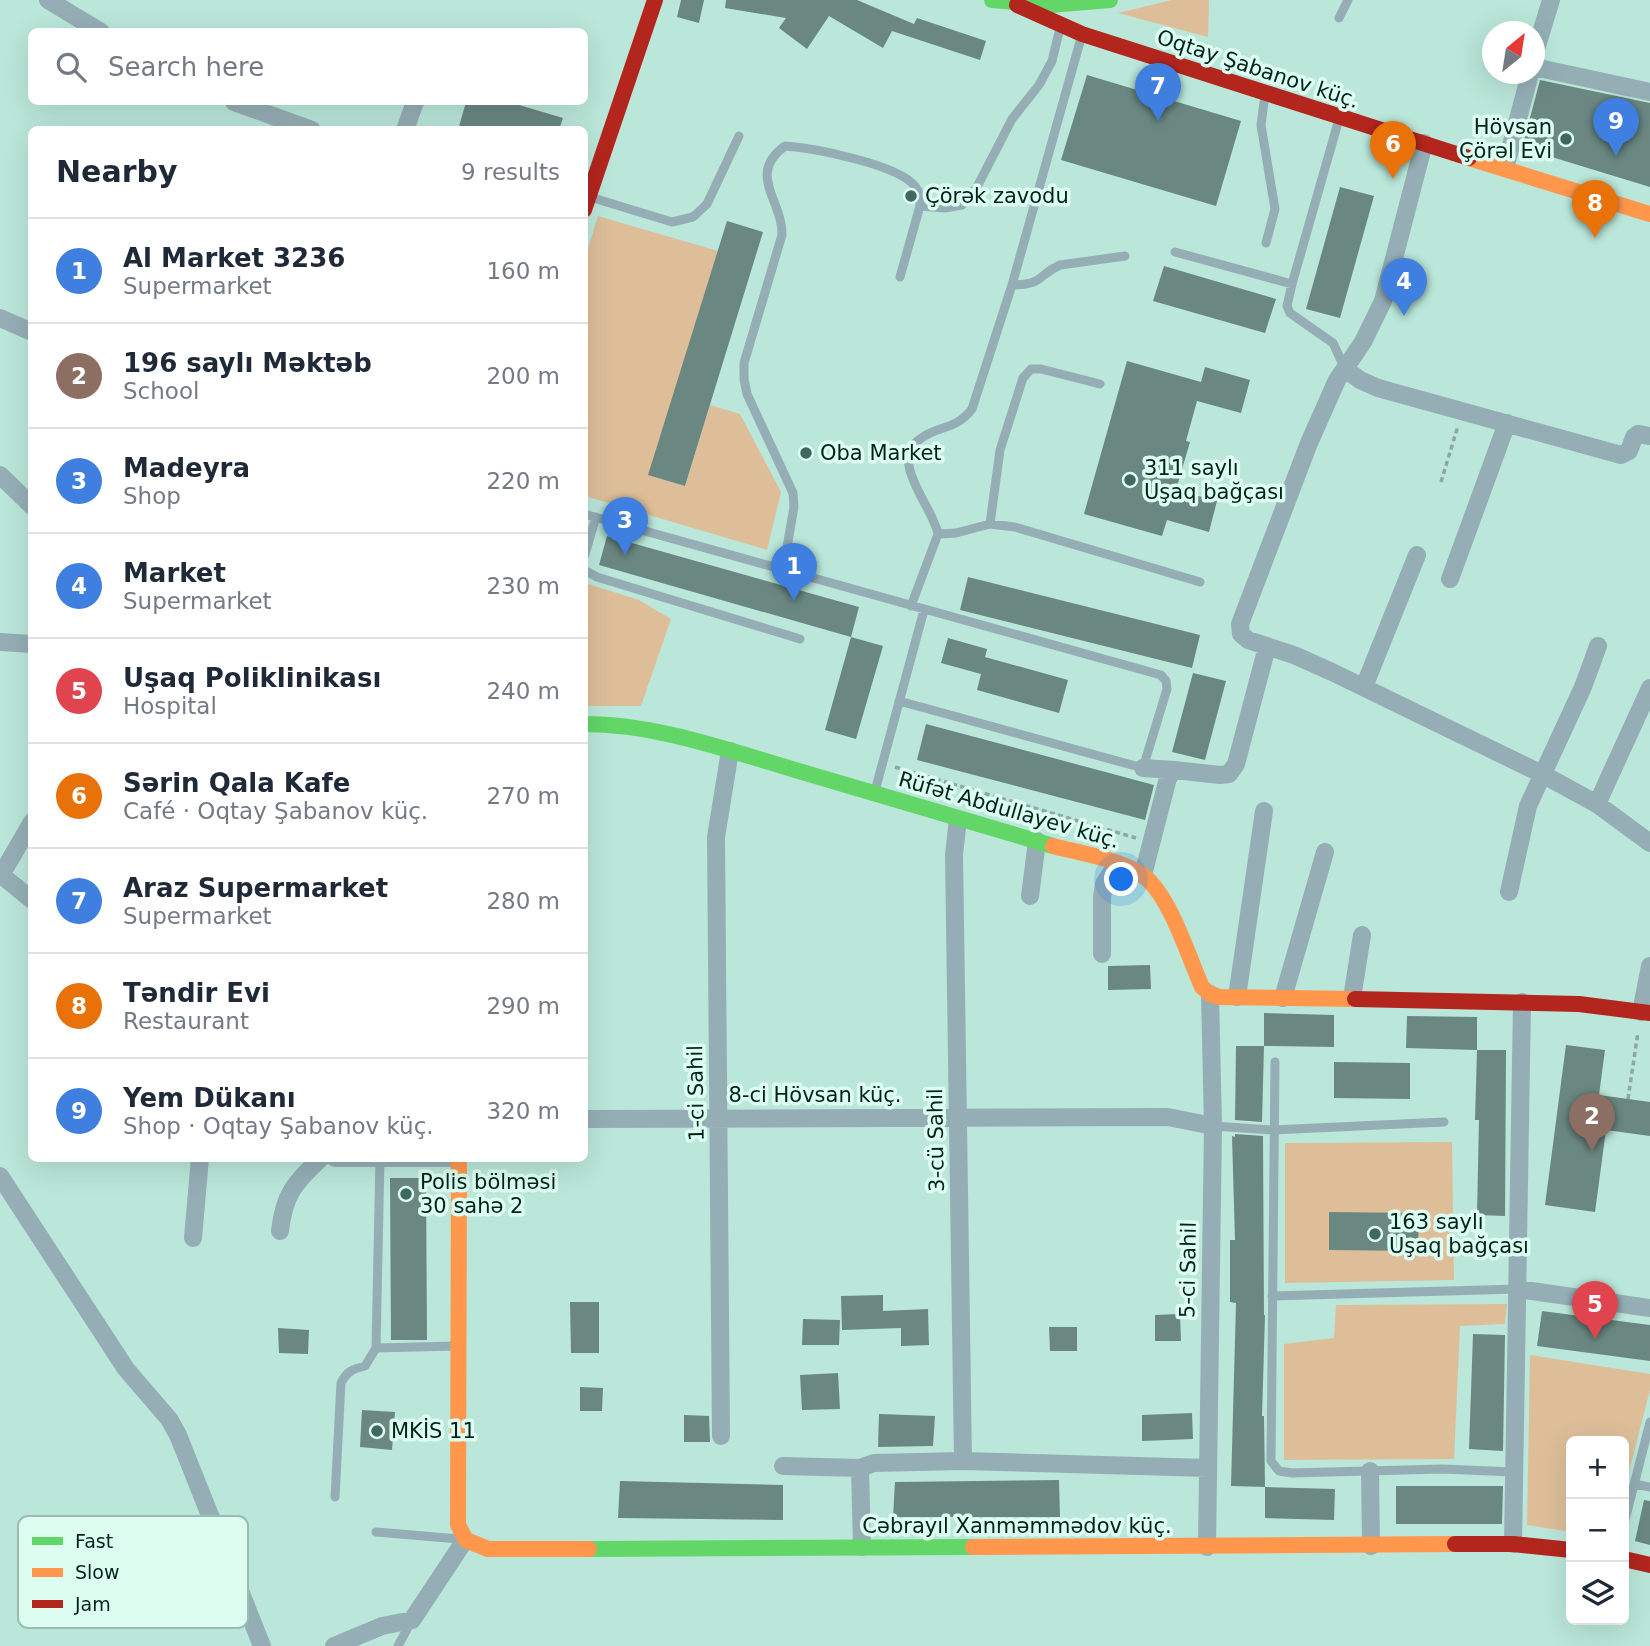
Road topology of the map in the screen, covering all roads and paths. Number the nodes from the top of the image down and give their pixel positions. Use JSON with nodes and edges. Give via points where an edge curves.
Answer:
{"nodes":[{"id":1,"x":48,"y":0,"type":"edge"},
{"id":2,"x":655,"y":0,"type":"edge"},
{"id":3,"x":992,"y":0,"type":"edge"},
{"id":4,"x":1110,"y":0,"type":"edge"},
{"id":5,"x":1348,"y":0,"type":"edge"},
{"id":6,"x":1551,"y":0,"type":"edge"},
{"id":7,"x":1017,"y":5,"type":"junction"},
{"id":8,"x":1339,"y":18,"type":"dead end"},
{"id":9,"x":1545,"y":21,"type":"edge"},
{"id":10,"x":1061,"y":25,"type":"junction"},
{"id":11,"x":94,"y":28,"type":"edge"},
{"id":12,"x":1082,"y":34,"type":"junction"},
{"id":13,"x":1109,"y":43,"type":"junction"},
{"id":14,"x":1545,"y":68,"type":"edge"},
{"id":15,"x":1527,"y":84,"type":"edge"},
{"id":16,"x":1650,"y":92,"type":"edge"},
{"id":17,"x":1265,"y":94,"type":"junction"},
{"id":18,"x":242,"y":105,"type":"edge"},
{"id":19,"x":414,"y":105,"type":"edge"},
{"id":20,"x":1339,"y":118,"type":"junction"},
{"id":21,"x":301,"y":126,"type":"edge"},
{"id":22,"x":406,"y":126,"type":"edge"},
{"id":23,"x":739,"y":136,"type":"dead end"},
{"id":24,"x":1424,"y":144,"type":"junction"},
{"id":25,"x":1505,"y":168,"type":"junction"},
{"id":26,"x":588,"y":195,"type":"edge"},
{"id":27,"x":588,"y":201,"type":"edge"},
{"id":28,"x":920,"y":206,"type":"junction"},
{"id":29,"x":1650,"y":214,"type":"edge"},
{"id":30,"x":1266,"y":243,"type":"dead end"},
{"id":31,"x":1175,"y":252,"type":"dead end"},
{"id":32,"x":1125,"y":256,"type":"dead end"},
{"id":33,"x":900,"y":277,"type":"dead end"},
{"id":34,"x":1292,"y":284,"type":"junction"},
{"id":35,"x":1012,"y":285,"type":"junction"},
{"id":36,"x":0,"y":318,"type":"edge"},
{"id":37,"x":28,"y":329,"type":"edge"},
{"id":38,"x":1345,"y":369,"type":"junction"},
{"id":39,"x":1100,"y":384,"type":"dead end"},
{"id":40,"x":1463,"y":411,"type":"junction"},
{"id":41,"x":1507,"y":423,"type":"junction"},
{"id":42,"x":1650,"y":436,"type":"edge"},
{"id":43,"x":0,"y":475,"type":"edge"},
{"id":44,"x":1441,"y":482,"type":"dead end"},
{"id":45,"x":28,"y":502,"type":"edge"},
{"id":46,"x":588,"y":515,"type":"edge"},
{"id":47,"x":596,"y":517,"type":"junction"},
{"id":48,"x":990,"y":524,"type":"junction"},
{"id":49,"x":938,"y":534,"type":"junction"},
{"id":50,"x":588,"y":543,"type":"edge"},
{"id":51,"x":1417,"y":555,"type":"dead end"},
{"id":52,"x":783,"y":570,"type":"junction"},
{"id":53,"x":588,"y":572,"type":"edge"},
{"id":54,"x":1450,"y":579,"type":"dead end"},
{"id":55,"x":1200,"y":582,"type":"dead end"},
{"id":56,"x":911,"y":606,"type":"junction"},
{"id":57,"x":924,"y":610,"type":"junction"},
{"id":58,"x":800,"y":639,"type":"dead end"},
{"id":59,"x":0,"y":642,"type":"edge"},
{"id":60,"x":28,"y":644,"type":"edge"},
{"id":61,"x":1598,"y":646,"type":"dead end"},
{"id":62,"x":1267,"y":647,"type":"junction"},
{"id":63,"x":1364,"y":687,"type":"junction"},
{"id":64,"x":1650,"y":688,"type":"edge"},
{"id":65,"x":899,"y":701,"type":"junction"},
{"id":66,"x":588,"y":724,"type":"edge"},
{"id":67,"x":730,"y":751,"type":"junction"},
{"id":68,"x":883,"y":764,"type":"junction"},
{"id":69,"x":1143,"y":768,"type":"junction"},
{"id":70,"x":1174,"y":770,"type":"junction"},
{"id":71,"x":1542,"y":774,"type":"junction"},
{"id":72,"x":875,"y":793,"type":"junction"},
{"id":73,"x":1597,"y":804,"type":"junction"},
{"id":74,"x":1264,"y":811,"type":"dead end"},
{"id":75,"x":958,"y":819,"type":"junction"},
{"id":76,"x":28,"y":829,"type":"edge"},
{"id":77,"x":1037,"y":841,"type":"junction"},
{"id":78,"x":1151,"y":843,"type":"junction"},
{"id":79,"x":1650,"y":843,"type":"edge"},
{"id":80,"x":1325,"y":852,"type":"dead end"},
{"id":81,"x":1117,"y":864,"type":"junction"},
{"id":82,"x":1,"y":875,"type":"edge"},
{"id":83,"x":1143,"y":875,"type":"junction"},
{"id":84,"x":1509,"y":892,"type":"dead end"},
{"id":85,"x":1030,"y":896,"type":"dead end"},
{"id":86,"x":28,"y":897,"type":"edge"},
{"id":87,"x":1362,"y":935,"type":"dead end"},
{"id":88,"x":1102,"y":954,"type":"dead end"},
{"id":89,"x":1650,"y":966,"type":"edge"},
{"id":90,"x":1210,"y":993,"type":"junction"},
{"id":91,"x":1237,"y":997,"type":"junction"},
{"id":92,"x":1283,"y":998,"type":"junction"},
{"id":93,"x":1352,"y":998,"type":"junction"},
{"id":94,"x":1522,"y":1002,"type":"junction"},
{"id":95,"x":1646,"y":1013,"type":"edge"},
{"id":96,"x":1275,"y":1062,"type":"dead end"},
{"id":97,"x":1628,"y":1099,"type":"dead end"},
{"id":98,"x":719,"y":1118,"type":"junction"},
{"id":99,"x":958,"y":1118,"type":"junction"},
{"id":100,"x":588,"y":1119,"type":"edge"},
{"id":101,"x":1444,"y":1122,"type":"dead end"},
{"id":102,"x":1213,"y":1126,"type":"junction"},
{"id":103,"x":1273,"y":1130,"type":"junction"},
{"id":104,"x":200,"y":1162,"type":"edge"},
{"id":105,"x":317,"y":1162,"type":"edge"},
{"id":106,"x":380,"y":1162,"type":"edge"},
{"id":107,"x":457,"y":1162,"type":"edge"},
{"id":108,"x":0,"y":1176,"type":"edge"},
{"id":109,"x":280,"y":1231,"type":"dead end"},
{"id":110,"x":193,"y":1238,"type":"dead end"},
{"id":111,"x":1518,"y":1289,"type":"junction"},
{"id":112,"x":1272,"y":1296,"type":"junction"},
{"id":113,"x":1650,"y":1308,"type":"edge"},
{"id":114,"x":459,"y":1346,"type":"junction"},
{"id":115,"x":376,"y":1348,"type":"junction"},
{"id":116,"x":1650,"y":1422,"type":"edge"},
{"id":117,"x":394,"y":1429,"type":"dead end"},
{"id":118,"x":458,"y":1429,"type":"junction"},
{"id":119,"x":722,"y":1436,"type":"dead end"},
{"id":120,"x":963,"y":1461,"type":"junction"},
{"id":121,"x":783,"y":1466,"type":"dead end"},
{"id":122,"x":860,"y":1468,"type":"junction"},
{"id":123,"x":1208,"y":1468,"type":"junction"},
{"id":124,"x":1370,"y":1471,"type":"junction"},
{"id":125,"x":1514,"y":1472,"type":"junction"},
{"id":126,"x":1634,"y":1484,"type":"junction"},
{"id":127,"x":1650,"y":1488,"type":"edge"},
{"id":128,"x":335,"y":1497,"type":"dead end"},
{"id":129,"x":1629,"y":1504,"type":"edge"},
{"id":130,"x":210,"y":1516,"type":"edge"},
{"id":131,"x":376,"y":1532,"type":"dead end"},
{"id":132,"x":465,"y":1540,"type":"junction"},
{"id":133,"x":1513,"y":1544,"type":"junction"},
{"id":134,"x":862,"y":1546,"type":"junction"},
{"id":135,"x":1371,"y":1546,"type":"junction"},
{"id":136,"x":1207,"y":1547,"type":"junction"},
{"id":137,"x":1566,"y":1549,"type":"edge"},
{"id":138,"x":1629,"y":1560,"type":"edge"},
{"id":139,"x":1650,"y":1565,"type":"edge"},
{"id":140,"x":248,"y":1611,"type":"edge"},
{"id":141,"x":412,"y":1620,"type":"junction"},
{"id":142,"x":262,"y":1646,"type":"edge"},
{"id":143,"x":334,"y":1646,"type":"edge"},
{"id":144,"x":398,"y":1646,"type":"edge"}],
"edges":[{"from":1,"to":11,"type":"street"},
{"from":2,"to":26,"type":"street"},
{"from":3,"to":7,"type":"street"},
{"from":4,"to":7,"type":"street"},
{"from":4,"to":13,"type":"street","via":[[1093,16],[1094,25]]},
{"from":5,"to":8,"type":"lane"},
{"from":6,"to":9,"type":"street"},
{"from":7,"to":10,"type":"street","name":"Oqtay Şabanov küç."},
{"from":10,"to":12,"type":"street","name":"Oqtay Şabanov küç."},
{"from":10,"to":28,"type":"lane","via":[[1052,61],[1012,119],[977,187],[962,205]]},
{"from":12,"to":13,"type":"street","name":"Oqtay Şabanov küç."},
{"from":12,"to":35,"type":"lane"},
{"from":13,"to":17,"type":"street","name":"Oqtay Şabanov küç."},
{"from":14,"to":16,"type":"street"},
{"from":15,"to":25,"type":"street"},
{"from":17,"to":20,"type":"street","name":"Oqtay Şabanov küç."},
{"from":17,"to":30,"type":"lane","via":[[1261,125],[1275,209]]},
{"from":18,"to":21,"type":"street"},
{"from":19,"to":22,"type":"street"},
{"from":20,"to":24,"type":"street","name":"Oqtay Şabanov küç."},
{"from":20,"to":34,"type":"lane"},
{"from":23,"to":27,"type":"lane","via":[[707,204],[693,217],[672,222]]},
{"from":24,"to":25,"type":"street","name":"Oqtay Şabanov küç."},
{"from":24,"to":38,"type":"street","via":[[1383,300]]},
{"from":25,"to":29,"type":"street","name":"Oqtay Şabanov küç."},
{"from":28,"to":33,"type":"lane"},
{"from":28,"to":52,"type":"lane","via":[[914,184],[876,165],[807,148],[785,146],[773,154],[767,187],[782,223],[782,235],[744,363],[744,379],[793,493]]},
{"from":31,"to":34,"type":"lane"},
{"from":32,"to":35,"type":"lane","via":[[1060,265],[1036,283]]},
{"from":34,"to":38,"type":"lane","via":[[1290,313],[1333,343]]},
{"from":35,"to":49,"type":"lane","via":[[972,410],[963,421],[919,439],[910,452],[908,471]]},
{"from":36,"to":37,"type":"street"},
{"from":38,"to":40,"type":"street","via":[[1378,388]]},
{"from":38,"to":62,"type":"street","via":[[1309,443],[1240,624],[1241,634],[1248,640]]},
{"from":39,"to":48,"type":"lane","via":[[1041,369],[1031,369],[1023,378],[1000,450]]},
{"from":40,"to":41,"type":"street"},
{"from":40,"to":44,"type":"path"},
{"from":41,"to":42,"type":"street","via":[[1621,455],[1629,451],[1638,434]]},
{"from":41,"to":54,"type":"street"},
{"from":43,"to":45,"type":"street"},
{"from":46,"to":47,"type":"lane"},
{"from":47,"to":50,"type":"lane"},
{"from":47,"to":52,"type":"lane"},
{"from":48,"to":49,"type":"lane"},
{"from":48,"to":55,"type":"lane","via":[[1015,527]]},
{"from":49,"to":56,"type":"lane"},
{"from":51,"to":63,"type":"street"},
{"from":52,"to":56,"type":"lane"},
{"from":53,"to":58,"type":"lane"},
{"from":56,"to":57,"type":"lane"},
{"from":57,"to":65,"type":"lane"},
{"from":57,"to":69,"type":"lane","via":[[1161,676],[1167,689]]},
{"from":59,"to":60,"type":"street"},
{"from":61,"to":71,"type":"street","via":[[1584,687]]},
{"from":62,"to":63,"type":"street"},
{"from":62,"to":70,"type":"street","via":[[1236,764],[1229,774]]},
{"from":63,"to":71,"type":"street"},
{"from":64,"to":73,"type":"street"},
{"from":65,"to":68,"type":"lane"},
{"from":65,"to":69,"type":"lane"},
{"from":66,"to":67,"type":"street","name":"Rüfət Abdullayev küç.","via":[[640,728]]},
{"from":67,"to":72,"type":"street","name":"Rüfət Abdullayev küç."},
{"from":67,"to":98,"type":"street","name":"1-ci Sahil","via":[[716,837]]},
{"from":68,"to":72,"type":"lane"},
{"from":68,"to":78,"type":"path"},
{"from":69,"to":70,"type":"street"},
{"from":70,"to":78,"type":"street"},
{"from":71,"to":73,"type":"street"},
{"from":71,"to":84,"type":"street","via":[[1528,806]]},
{"from":72,"to":75,"type":"street","name":"Rüfət Abdullayev küç."},
{"from":73,"to":79,"type":"street"},
{"from":74,"to":91,"type":"street"},
{"from":75,"to":77,"type":"street","name":"Rüfət Abdullayev küç."},
{"from":75,"to":99,"type":"street","name":"3-cü Sahil","via":[[954,855]]},
{"from":76,"to":82,"type":"street"},
{"from":77,"to":81,"type":"street","name":"Rüfət Abdullayev küç."},
{"from":77,"to":85,"type":"street"},
{"from":78,"to":83,"type":"street"},
{"from":80,"to":92,"type":"street"},
{"from":81,"to":83,"type":"street","name":"Rüfət Abdullayev küç."},
{"from":81,"to":88,"type":"street","via":[[1104,884]]},
{"from":82,"to":86,"type":"street"},
{"from":83,"to":90,"type":"street","name":"Rüfət Abdullayev küç.","via":[[1161,893],[1202,986]]},
{"from":87,"to":93,"type":"street"},
{"from":89,"to":95,"type":"street"},
{"from":90,"to":91,"type":"street"},
{"from":90,"to":102,"type":"street","name":"5-ci Sahil"},
{"from":91,"to":92,"type":"street"},
{"from":92,"to":93,"type":"street"},
{"from":93,"to":94,"type":"street"},
{"from":94,"to":95,"type":"street"},
{"from":94,"to":111,"type":"street"},
{"from":95,"to":97,"type":"path"},
{"from":96,"to":103,"type":"lane"},
{"from":98,"to":99,"type":"street","name":"8-ci Hövsan küç."},
{"from":98,"to":100,"type":"street","name":"8-ci Hövsan küç."},
{"from":98,"to":119,"type":"street","name":"1-ci Sahil"},
{"from":99,"to":102,"type":"street","name":"8-ci Hövsan küç.","via":[[1168,1116]]},
{"from":99,"to":120,"type":"street","name":"3-cü Sahil"},
{"from":101,"to":103,"type":"lane"},
{"from":102,"to":103,"type":"lane"},
{"from":102,"to":123,"type":"street","name":"5-ci Sahil"},
{"from":103,"to":112,"type":"lane"},
{"from":104,"to":110,"type":"street"},
{"from":105,"to":109,"type":"street","via":[[285,1201]]},
{"from":106,"to":115,"type":"lane"},
{"from":107,"to":114,"type":"street"},
{"from":108,"to":130,"type":"street","via":[[126,1368],[169,1419]]},
{"from":111,"to":112,"type":"lane"},
{"from":111,"to":113,"type":"street"},
{"from":111,"to":125,"type":"street"},
{"from":112,"to":124,"type":"lane","via":[[1271,1461],[1279,1471],[1292,1473]]},
{"from":114,"to":115,"type":"lane"},
{"from":114,"to":118,"type":"street"},
{"from":115,"to":128,"type":"lane","via":[[368,1363],[352,1369],[341,1383]]},
{"from":116,"to":126,"type":"lane"},
{"from":117,"to":118,"type":"path"},
{"from":118,"to":132,"type":"street","via":[[457,1518]]},
{"from":120,"to":122,"type":"street","via":[[874,1463]]},
{"from":120,"to":123,"type":"street"},
{"from":121,"to":122,"type":"street"},
{"from":122,"to":134,"type":"street"},
{"from":123,"to":136,"type":"street","name":"5-ci Sahil"},
{"from":124,"to":125,"type":"lane"},
{"from":124,"to":135,"type":"street"},
{"from":125,"to":133,"type":"street"},
{"from":126,"to":127,"type":"lane"},
{"from":126,"to":129,"type":"lane"},
{"from":131,"to":132,"type":"lane"},
{"from":132,"to":134,"type":"street","name":"Cəbrayıl Xanməmmədov küç.","via":[[488,1549]]},
{"from":132,"to":141,"type":"street"},
{"from":133,"to":135,"type":"street","name":"Cəbrayıl Xanməmmədov küç."},
{"from":133,"to":137,"type":"street","name":"Cəbrayıl Xanməmmədov küç."},
{"from":134,"to":136,"type":"street","name":"Cəbrayıl Xanməmmədov küç."},
{"from":135,"to":136,"type":"street","name":"Cəbrayıl Xanməmmədov küç."},
{"from":138,"to":139,"type":"street"},
{"from":140,"to":142,"type":"street"},
{"from":141,"to":143,"type":"street","via":[[382,1626]]},
{"from":141,"to":144,"type":"lane"}]}
